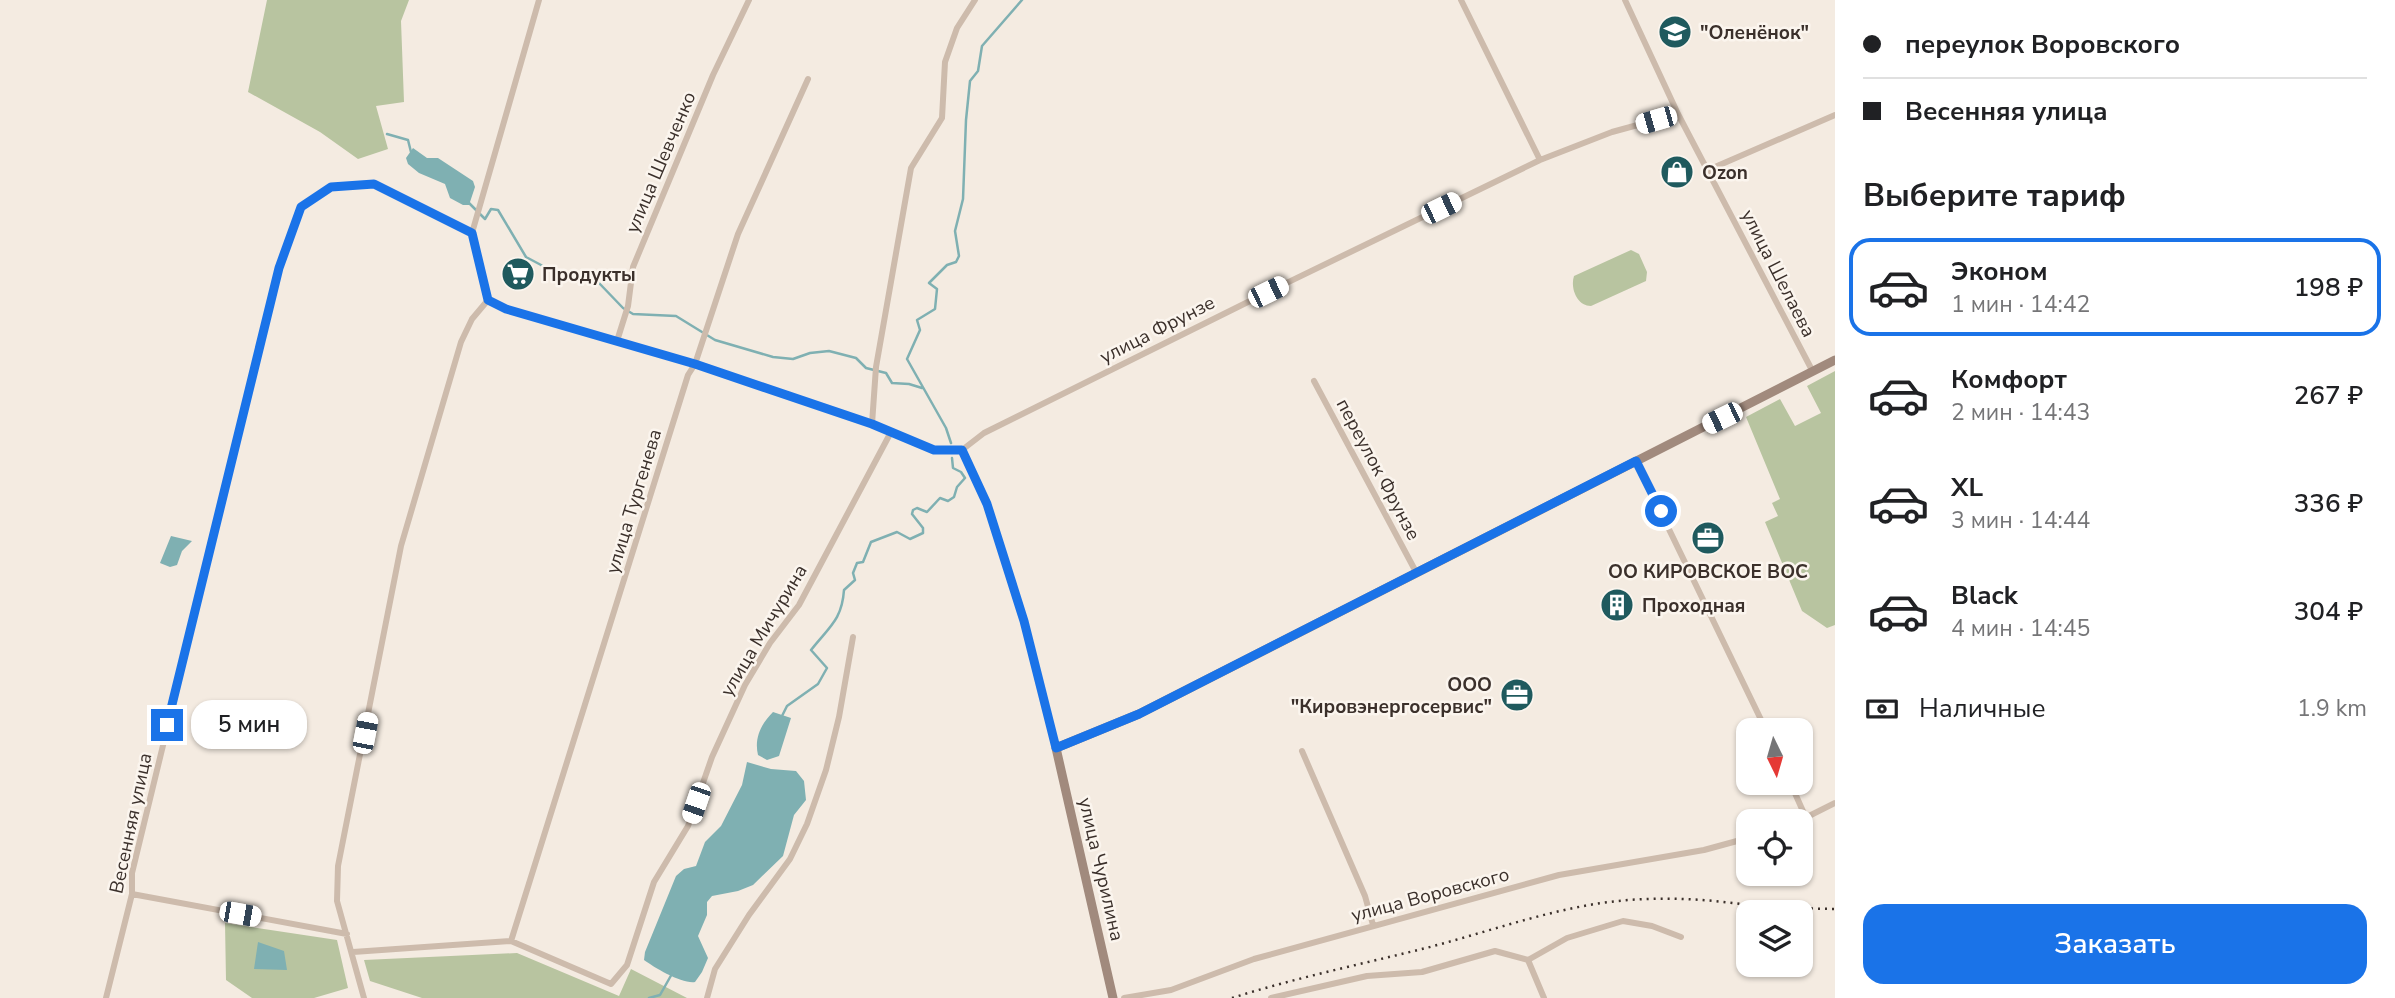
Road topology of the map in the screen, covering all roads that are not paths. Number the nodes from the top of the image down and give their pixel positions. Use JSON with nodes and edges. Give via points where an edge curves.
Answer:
{"nodes":[{"id":1,"x":539,"y":0,"type":"edge"},
{"id":2,"x":749,"y":0,"type":"edge"},
{"id":3,"x":975,"y":0,"type":"edge"},
{"id":4,"x":1461,"y":0,"type":"edge"},
{"id":5,"x":1625,"y":0,"type":"edge"},
{"id":6,"x":808,"y":79,"type":"dead end"},
{"id":7,"x":1678,"y":114,"type":"junction"},
{"id":8,"x":1835,"y":115,"type":"edge"},
{"id":9,"x":1541,"y":160,"type":"junction"},
{"id":10,"x":1708,"y":170,"type":"junction"},
{"id":11,"x":472,"y":233,"type":"junction"},
{"id":12,"x":488,"y":300,"type":"junction"},
{"id":13,"x":617,"y":341,"type":"junction"},
{"id":14,"x":1835,"y":360,"type":"edge"},
{"id":15,"x":695,"y":364,"type":"junction"},
{"id":16,"x":1813,"y":372,"type":"junction"},
{"id":17,"x":1314,"y":381,"type":"dead end"},
{"id":18,"x":872,"y":424,"type":"junction"},
{"id":19,"x":891,"y":432,"type":"junction"},
{"id":20,"x":962,"y":450,"type":"junction"},
{"id":21,"x":1636,"y":461,"type":"junction"},
{"id":22,"x":1416,"y":572,"type":"junction"},
{"id":23,"x":853,"y":637,"type":"dead end"},
{"id":24,"x":1760,"y":718,"type":"edge"},
{"id":25,"x":1056,"y":748,"type":"junction"},
{"id":26,"x":1302,"y":751,"type":"dead end"},
{"id":27,"x":1835,"y":803,"type":"edge"},
{"id":28,"x":1813,"y":814,"type":"edge"},
{"id":29,"x":1736,"y":841,"type":"edge"},
{"id":30,"x":132,"y":894,"type":"junction"},
{"id":31,"x":1373,"y":925,"type":"junction"},
{"id":32,"x":347,"y":934,"type":"junction"},
{"id":33,"x":1681,"y":937,"type":"dead end"},
{"id":34,"x":511,"y":941,"type":"junction"},
{"id":35,"x":353,"y":952,"type":"junction"},
{"id":36,"x":1528,"y":960,"type":"junction"},
{"id":37,"x":106,"y":998,"type":"edge"},
{"id":38,"x":364,"y":998,"type":"edge"},
{"id":39,"x":707,"y":998,"type":"edge"},
{"id":40,"x":1113,"y":998,"type":"edge"},
{"id":41,"x":1124,"y":998,"type":"edge"},
{"id":42,"x":1271,"y":998,"type":"edge"},
{"id":43,"x":1545,"y":998,"type":"edge"}],
"edges":[{"from":1,"to":11,"type":"street"},
{"from":2,"to":13,"type":"street","name":"улица Шевченко","via":[[633,267]]},
{"from":3,"to":18,"type":"street","via":[[957,28],[945,62],[942,118],[911,168],[876,367]]},
{"from":4,"to":9,"type":"street"},
{"from":5,"to":7,"type":"street","name":"улица Шелаева"},
{"from":6,"to":15,"type":"street","name":"улица Тургенева","via":[[738,234]]},
{"from":7,"to":9,"type":"street","name":"улица Фрунзе","via":[[1612,132]]},
{"from":7,"to":10,"type":"street","name":"улица Шелаева"},
{"from":8,"to":10,"type":"street"},
{"from":9,"to":20,"type":"street","name":"улица Фрунзе","via":[[997,427]]},
{"from":10,"to":16,"type":"street","name":"улица Шелаева"},
{"from":11,"to":12,"type":"street"},
{"from":11,"to":30,"type":"street","name":"Весенняя улица","via":[[374,184],[331,187],[301,207],[279,268],[132,873]]},
{"from":12,"to":13,"type":"street"},
{"from":12,"to":32,"type":"street","via":[[461,342],[401,546],[338,866],[337,901]]},
{"from":13,"to":15,"type":"street"},
{"from":14,"to":16,"type":"street"},
{"from":15,"to":18,"type":"street"},
{"from":15,"to":34,"type":"street","name":"улица Тургенева"},
{"from":16,"to":21,"type":"street"},
{"from":17,"to":22,"type":"street","name":"переулок Фрунзе"},
{"from":18,"to":19,"type":"street"},
{"from":19,"to":20,"type":"street","via":[[934,450]]},
{"from":19,"to":34,"type":"street","name":"улица Мичурина","via":[[799,605],[744,685],[688,826],[654,882],[627,965],[611,984]]},
{"from":20,"to":25,"type":"street","via":[[996,530]]},
{"from":21,"to":22,"type":"street"},
{"from":21,"to":24,"type":"street"},
{"from":22,"to":25,"type":"street","via":[[1139,714]]},
{"from":23,"to":39,"type":"street","via":[[839,718],[807,824],[790,859],[715,969]]},
{"from":25,"to":40,"type":"street","name":"улица Чурилина"},
{"from":26,"to":31,"type":"street","via":[[1365,896]]},
{"from":27,"to":28,"type":"street"},
{"from":29,"to":31,"type":"street","name":"улица Воровского","via":[[1559,875]]},
{"from":30,"to":32,"type":"street"},
{"from":30,"to":37,"type":"street","name":"Весенняя улица"},
{"from":31,"to":41,"type":"street","name":"улица Воровского","via":[[1254,958],[1171,990]]},
{"from":32,"to":35,"type":"street"},
{"from":33,"to":36,"type":"street","via":[[1623,921],[1567,938]]},
{"from":34,"to":35,"type":"street"},
{"from":35,"to":38,"type":"street"},
{"from":36,"to":42,"type":"street","via":[[1495,951],[1422,972],[1367,976]]},
{"from":36,"to":43,"type":"street"}]}
